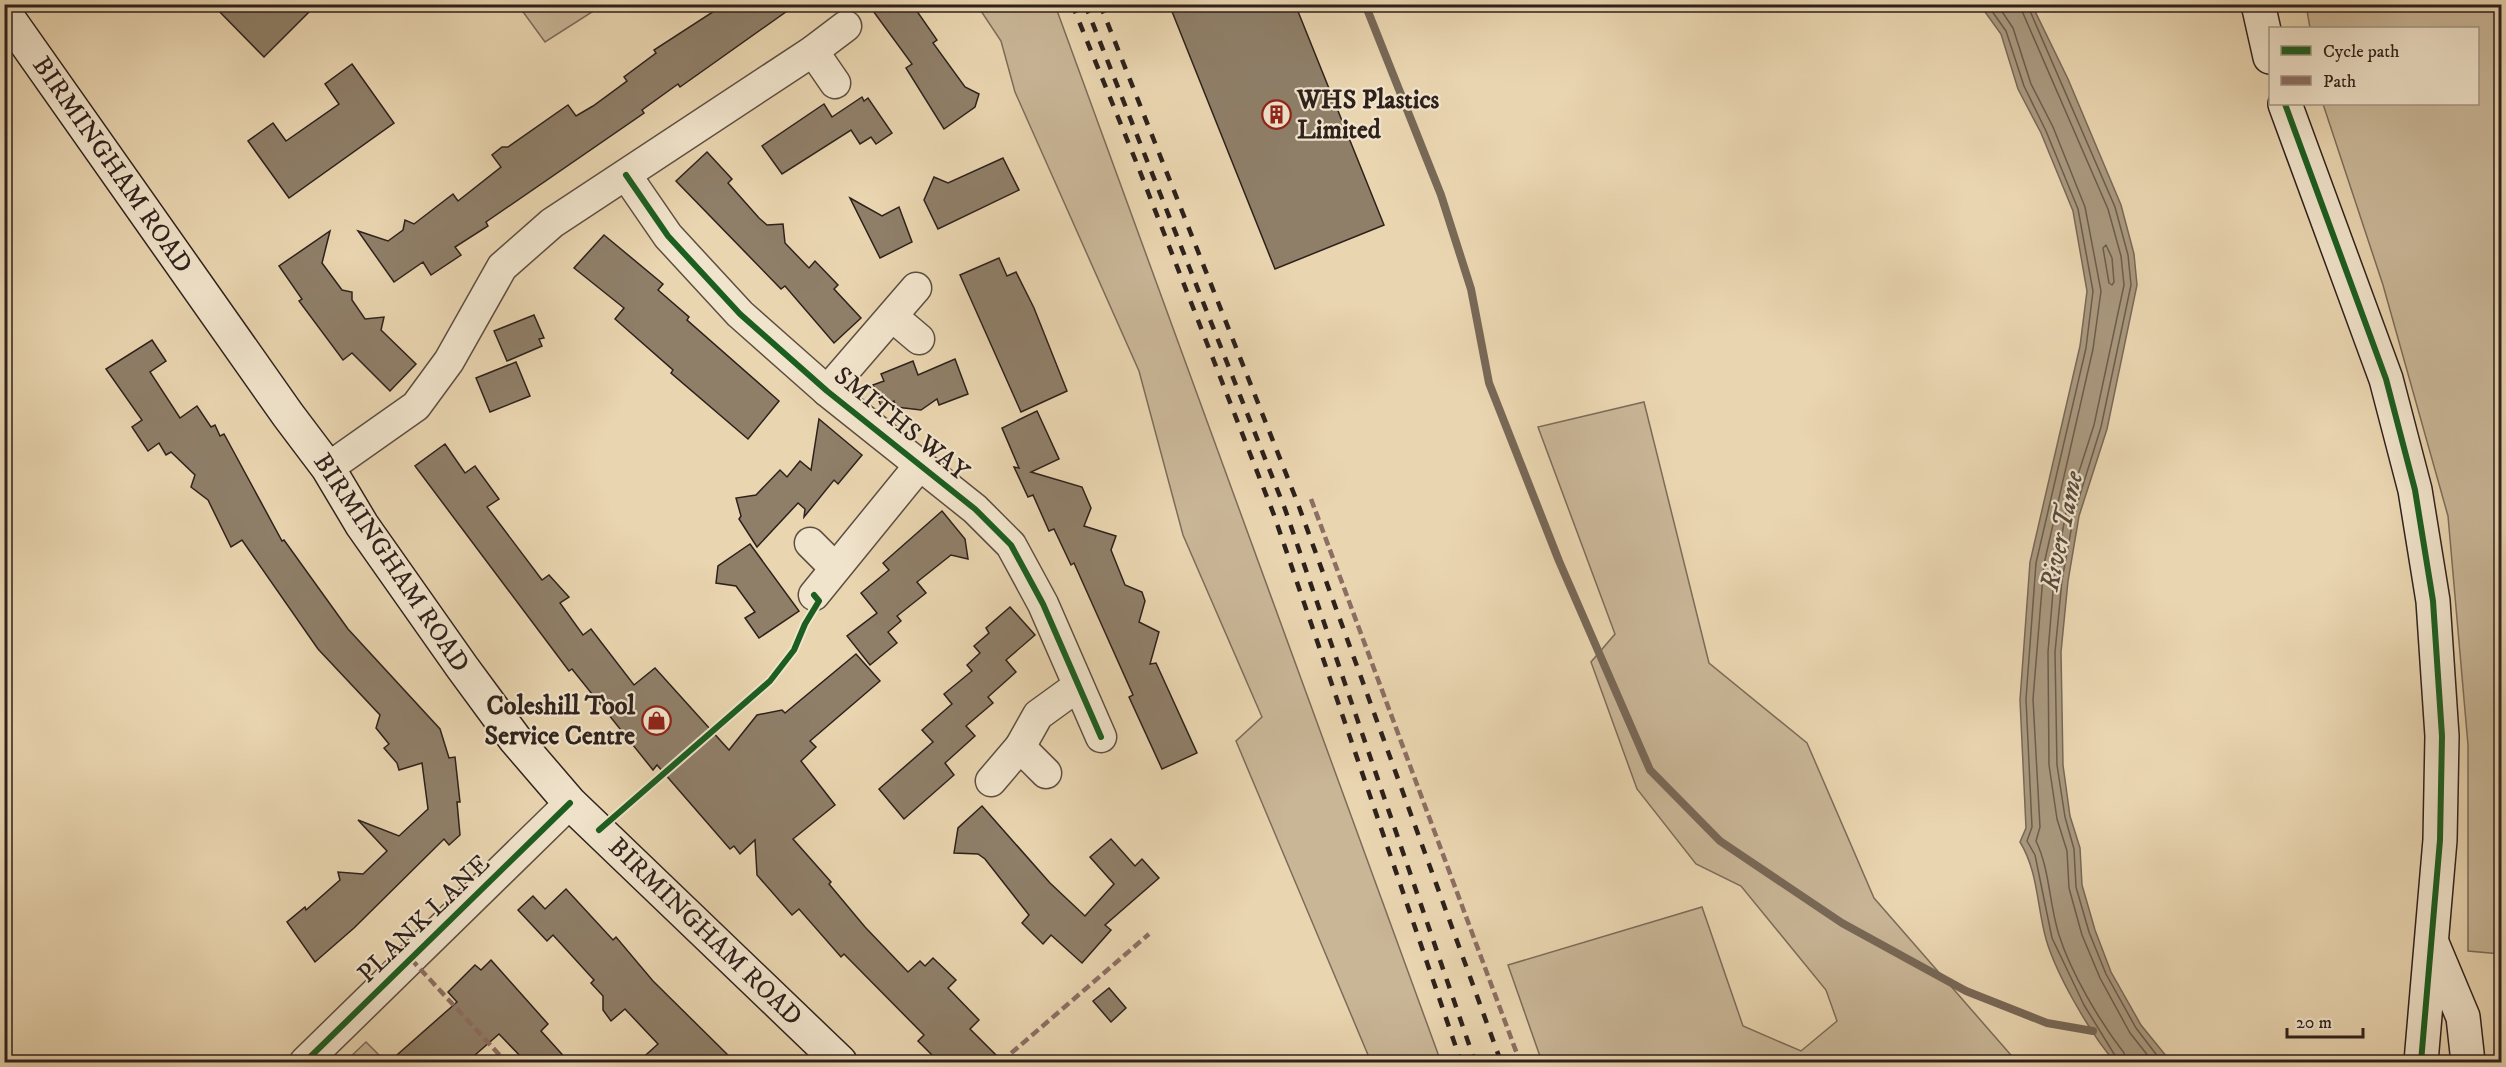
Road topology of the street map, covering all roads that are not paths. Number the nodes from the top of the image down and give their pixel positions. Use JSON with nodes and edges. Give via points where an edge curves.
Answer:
{"nodes":[{"id":1,"x":2258,"y":4,"type":"edge"},
{"id":2,"x":4,"y":12,"type":"edge"},
{"id":3,"x":846,"y":26,"type":"dead end"},
{"id":4,"x":2269,"y":49,"type":"edge"},
{"id":5,"x":813,"y":51,"type":"junction"},
{"id":6,"x":835,"y":83,"type":"dead end"},
{"id":7,"x":2285,"y":105,"type":"edge"},
{"id":8,"x":626,"y":175,"type":"junction"},
{"id":9,"x":916,"y":288,"type":"dead end"},
{"id":10,"x":893,"y":316,"type":"junction"},
{"id":11,"x":919,"y":339,"type":"dead end"},
{"id":12,"x":827,"y":391,"type":"junction"},
{"id":13,"x":919,"y":466,"type":"junction"},
{"id":14,"x":328,"y":468,"type":"junction"},
{"id":15,"x":810,"y":543,"type":"dead end"},
{"id":16,"x":835,"y":568,"type":"junction"},
{"id":17,"x":814,"y":595,"type":"dead end"},
{"id":18,"x":1078,"y":686,"type":"junction"},
{"id":19,"x":1101,"y":737,"type":"dead end"},
{"id":20,"x":1020,"y":747,"type":"junction"},
{"id":21,"x":1046,"y":773,"type":"dead end"},
{"id":22,"x":991,"y":781,"type":"dead end"},
{"id":23,"x":570,"y":803,"type":"junction"},
{"id":24,"x":2431,"y":941,"type":"junction"},
{"id":25,"x":305,"y":1062,"type":"edge"},
{"id":26,"x":840,"y":1062,"type":"edge"},
{"id":27,"x":2421,"y":1062,"type":"edge"},
{"id":28,"x":2468,"y":1062,"type":"edge"}],
"edges":[{"from":1,"to":4,"type":"main road"},
{"from":2,"to":14,"type":"main road","name":"BIRMINGHAM ROAD"},
{"from":3,"to":5,"type":"street"},
{"from":5,"to":6,"type":"street"},
{"from":5,"to":8,"type":"street"},
{"from":7,"to":24,"type":"main road","via":[[2386,379],[2415,490],[2433,601],[2442,736],[2440,840]]},
{"from":8,"to":12,"type":"street","name":"SMITHS WAY","via":[[668,236],[740,314]]},
{"from":8,"to":14,"type":"street","via":[[552,223],[502,267],[449,362],[416,406]]},
{"from":9,"to":10,"type":"street","name":"SMITHS WAY"},
{"from":10,"to":11,"type":"street"},
{"from":10,"to":12,"type":"street","name":"SMITHS WAY"},
{"from":12,"to":13,"type":"street","name":"SMITHS WAY"},
{"from":13,"to":16,"type":"street","name":"SMITHS WAY"},
{"from":13,"to":18,"type":"street","name":"SMITHS WAY","via":[[975,509],[1011,545],[1043,604]]},
{"from":14,"to":23,"type":"main road","name":"BIRMINGHAM ROAD","via":[[362,525],[462,667],[515,739]]},
{"from":15,"to":16,"type":"street"},
{"from":16,"to":17,"type":"street","name":"SMITHS WAY"},
{"from":18,"to":19,"type":"street","name":"SMITHS WAY"},
{"from":18,"to":20,"type":"street","via":[[1038,715]]},
{"from":20,"to":21,"type":"street"},
{"from":20,"to":22,"type":"street"},
{"from":23,"to":25,"type":"street","name":"PLANK LANE"},
{"from":23,"to":26,"type":"main road","name":"BIRMINGHAM ROAD"},
{"from":24,"to":27,"type":"main road"},
{"from":24,"to":28,"type":"main road","via":[[2463,1017]]}]}
